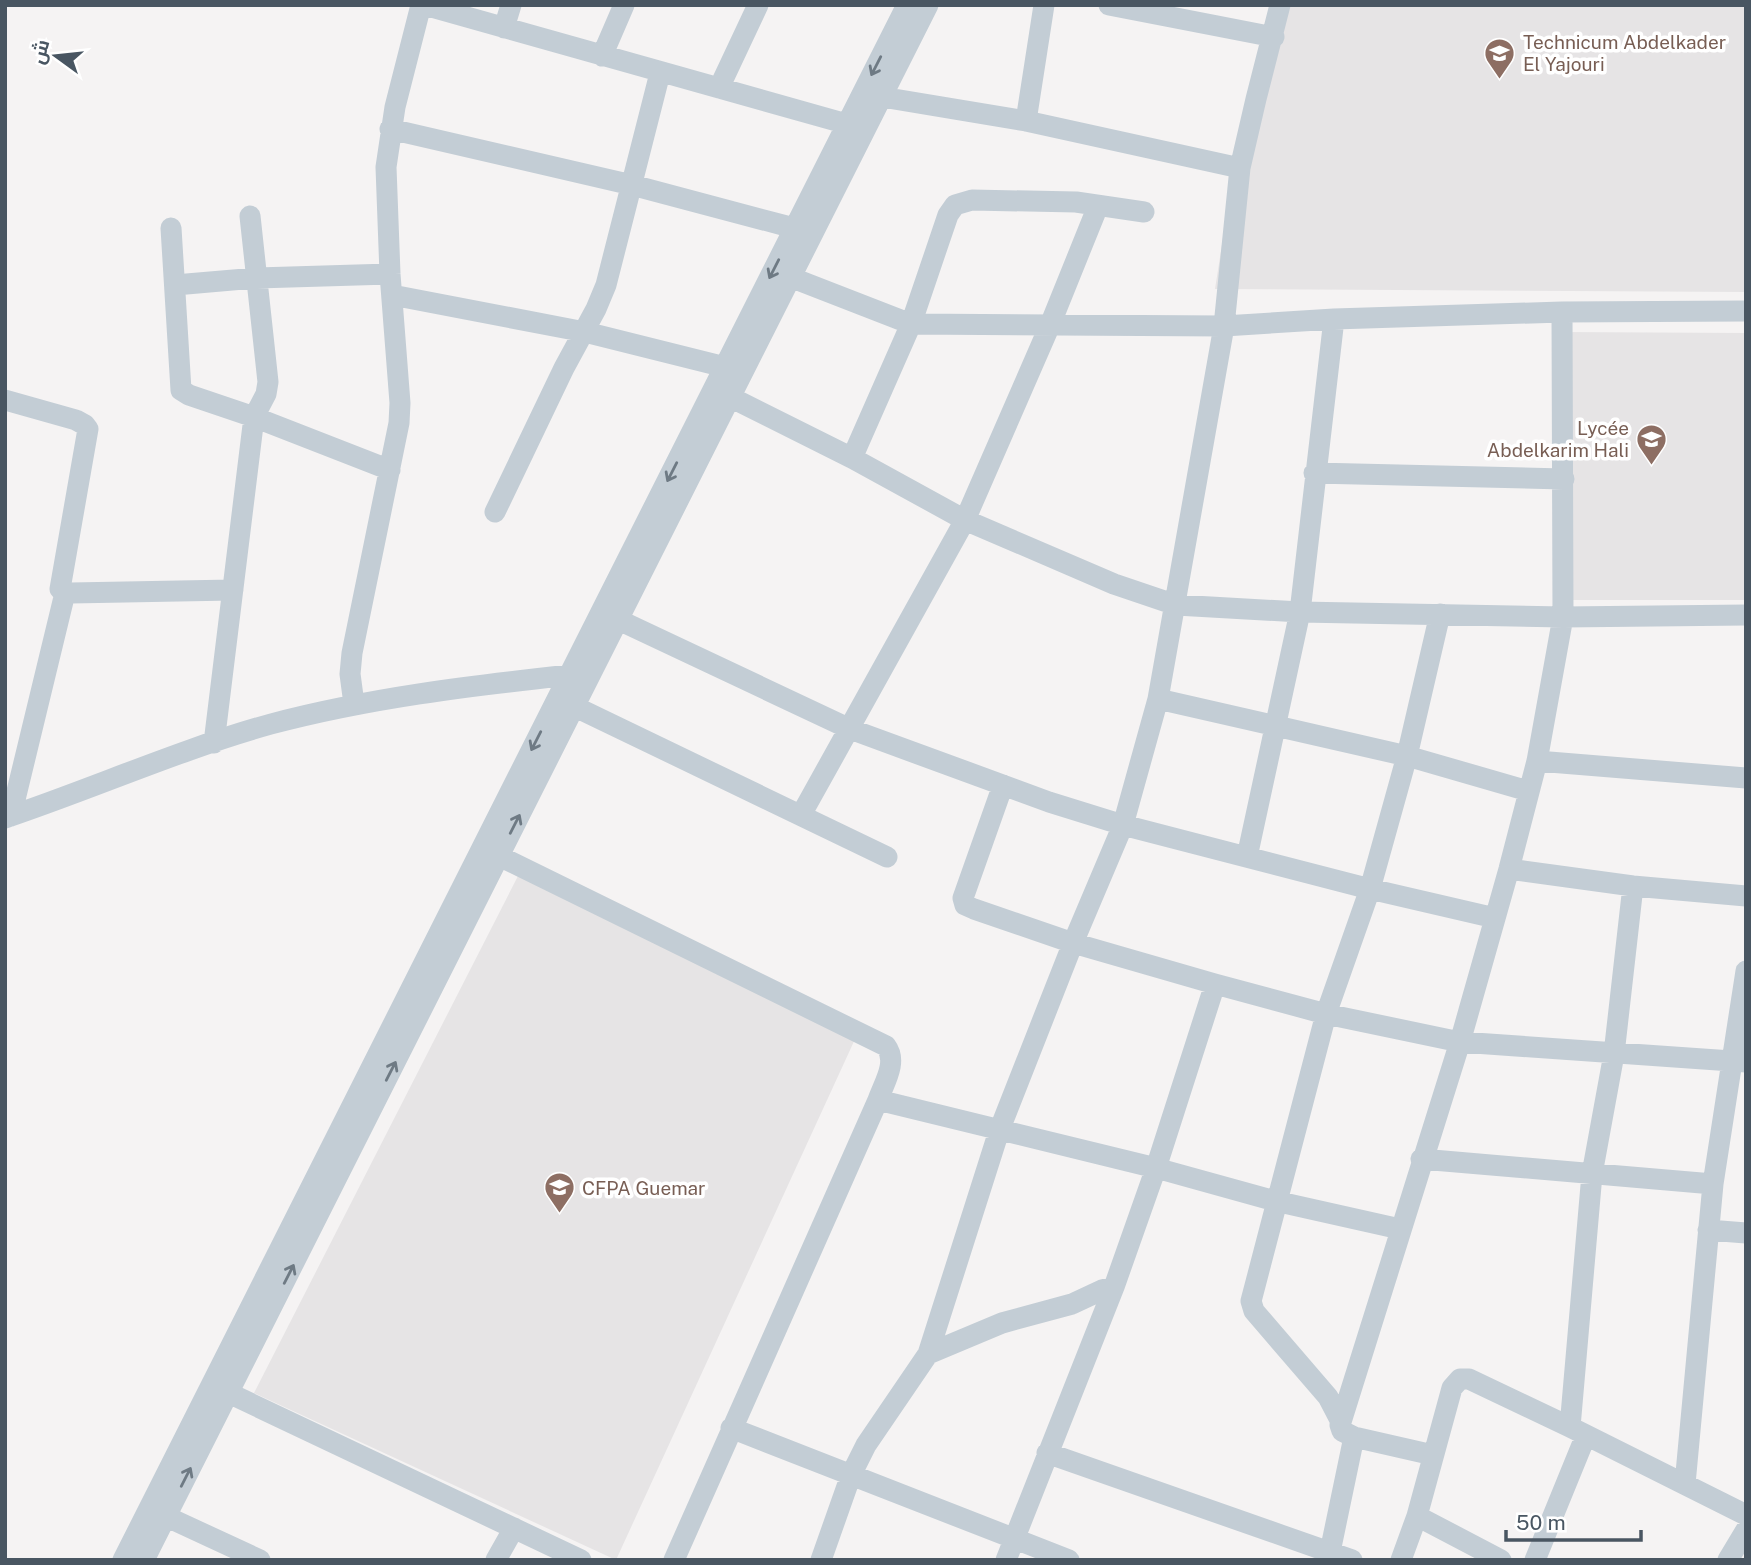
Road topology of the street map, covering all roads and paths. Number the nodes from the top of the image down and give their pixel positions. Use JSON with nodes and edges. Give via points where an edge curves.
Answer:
{"nodes":[{"id":1,"x":422,"y":5,"type":"edge"},
{"id":2,"x":511,"y":5,"type":"edge"},
{"id":3,"x":624,"y":5,"type":"edge"},
{"id":4,"x":758,"y":5,"type":"edge"},
{"id":5,"x":907,"y":5,"type":"edge"},
{"id":6,"x":928,"y":5,"type":"edge"},
{"id":7,"x":1044,"y":5,"type":"edge"},
{"id":8,"x":1109,"y":5,"type":"edge"},
{"id":9,"x":1280,"y":5,"type":"edge"},
{"id":10,"x":504,"y":28,"type":"junction"},
{"id":11,"x":1274,"y":37,"type":"junction"},
{"id":12,"x":601,"y":56,"type":"junction"},
{"id":13,"x":660,"y":73,"type":"junction"},
{"id":14,"x":719,"y":89,"type":"junction"},
{"id":15,"x":882,"y":97,"type":"junction"},
{"id":16,"x":1026,"y":121,"type":"junction"},
{"id":17,"x":847,"y":124,"type":"junction"},
{"id":18,"x":390,"y":129,"type":"junction"},
{"id":19,"x":1240,"y":168,"type":"junction"},
{"id":20,"x":632,"y":185,"type":"junction"},
{"id":21,"x":1098,"y":206,"type":"junction"},
{"id":22,"x":1144,"y":212,"type":"dead end"},
{"id":23,"x":250,"y":216,"type":"dead end"},
{"id":24,"x":171,"y":228,"type":"dead end"},
{"id":25,"x":794,"y":228,"type":"junction"},
{"id":26,"x":790,"y":277,"type":"junction"},
{"id":27,"x":257,"y":278,"type":"junction"},
{"id":28,"x":391,"y":284,"type":"junction"},
{"id":29,"x":175,"y":285,"type":"junction"},
{"id":30,"x":1746,"y":311,"type":"edge"},
{"id":31,"x":1562,"y":312,"type":"junction"},
{"id":32,"x":1334,"y":319,"type":"junction"},
{"id":33,"x":911,"y":324,"type":"junction"},
{"id":34,"x":1050,"y":325,"type":"junction"},
{"id":35,"x":1224,"y":326,"type":"junction"},
{"id":36,"x":585,"y":332,"type":"junction"},
{"id":37,"x":725,"y":367,"type":"junction"},
{"id":38,"x":722,"y":393,"type":"junction"},
{"id":39,"x":5,"y":400,"type":"edge"},
{"id":40,"x":254,"y":417,"type":"junction"},
{"id":41,"x":852,"y":458,"type":"junction"},
{"id":42,"x":390,"y":470,"type":"junction"},
{"id":43,"x":1314,"y":473,"type":"junction"},
{"id":44,"x":1564,"y":479,"type":"junction"},
{"id":45,"x":495,"y":512,"type":"dead end"},
{"id":46,"x":965,"y":520,"type":"junction"},
{"id":47,"x":233,"y":590,"type":"junction"},
{"id":48,"x":65,"y":593,"type":"junction"},
{"id":49,"x":1176,"y":605,"type":"junction"},
{"id":50,"x":1300,"y":612,"type":"junction"},
{"id":51,"x":1440,"y":614,"type":"junction"},
{"id":52,"x":609,"y":615,"type":"junction"},
{"id":53,"x":1746,"y":615,"type":"edge"},
{"id":54,"x":1563,"y":617,"type":"junction"},
{"id":55,"x":570,"y":675,"type":"junction"},
{"id":56,"x":1158,"y":699,"type":"junction"},
{"id":57,"x":566,"y":702,"type":"junction"},
{"id":58,"x":354,"y":704,"type":"junction"},
{"id":59,"x":1273,"y":726,"type":"junction"},
{"id":60,"x":850,"y":729,"type":"junction"},
{"id":61,"x":214,"y":743,"type":"junction"},
{"id":62,"x":1407,"y":757,"type":"junction"},
{"id":63,"x":1537,"y":761,"type":"junction"},
{"id":64,"x":1746,"y":778,"type":"edge"},
{"id":65,"x":1003,"y":785,"type":"junction"},
{"id":66,"x":1528,"y":791,"type":"junction"},
{"id":67,"x":801,"y":815,"type":"junction"},
{"id":68,"x":8,"y":817,"type":"edge"},
{"id":69,"x":1123,"y":825,"type":"junction"},
{"id":70,"x":499,"y":856,"type":"junction"},
{"id":71,"x":887,"y":858,"type":"dead end"},
{"id":72,"x":1247,"y":858,"type":"junction"},
{"id":73,"x":1509,"y":869,"type":"junction"},
{"id":74,"x":1633,"y":886,"type":"junction"},
{"id":75,"x":1370,"y":889,"type":"junction"},
{"id":76,"x":1746,"y":896,"type":"edge"},
{"id":77,"x":1495,"y":918,"type":"junction"},
{"id":78,"x":1073,"y":943,"type":"junction"},
{"id":79,"x":1746,"y":971,"type":"edge"},
{"id":80,"x":1215,"y":984,"type":"junction"},
{"id":81,"x":1326,"y":1014,"type":"junction"},
{"id":82,"x":1460,"y":1042,"type":"junction"},
{"id":83,"x":1614,"y":1054,"type":"junction"},
{"id":84,"x":1739,"y":1061,"type":"edge"},
{"id":85,"x":878,"y":1100,"type":"junction"},
{"id":86,"x":999,"y":1131,"type":"junction"},
{"id":87,"x":1422,"y":1159,"type":"junction"},
{"id":88,"x":1156,"y":1168,"type":"junction"},
{"id":89,"x":1591,"y":1174,"type":"junction"},
{"id":90,"x":1713,"y":1184,"type":"junction"},
{"id":91,"x":1275,"y":1201,"type":"junction"},
{"id":92,"x":1400,"y":1228,"type":"junction"},
{"id":93,"x":1708,"y":1230,"type":"junction"},
{"id":94,"x":1746,"y":1233,"type":"edge"},
{"id":95,"x":1114,"y":1287,"type":"junction"},
{"id":96,"x":928,"y":1354,"type":"junction"},
{"id":97,"x":220,"y":1389,"type":"junction"},
{"id":98,"x":731,"y":1428,"type":"junction"},
{"id":99,"x":1347,"y":1429,"type":"junction"},
{"id":100,"x":1578,"y":1431,"type":"junction"},
{"id":101,"x":1047,"y":1453,"type":"junction"},
{"id":102,"x":1433,"y":1455,"type":"junction"},
{"id":103,"x":851,"y":1475,"type":"junction"},
{"id":104,"x":1685,"y":1484,"type":"junction"},
{"id":105,"x":1746,"y":1515,"type":"edge"},
{"id":106,"x":165,"y":1516,"type":"junction"},
{"id":107,"x":1418,"y":1516,"type":"junction"},
{"id":108,"x":514,"y":1528,"type":"junction"},
{"id":109,"x":1746,"y":1530,"type":"edge"},
{"id":110,"x":1015,"y":1537,"type":"junction"},
{"id":111,"x":1330,"y":1552,"type":"junction"},
{"id":112,"x":123,"y":1560,"type":"edge"},
{"id":113,"x":144,"y":1560,"type":"edge"},
{"id":114,"x":260,"y":1560,"type":"edge"},
{"id":115,"x":496,"y":1560,"type":"edge"},
{"id":116,"x":581,"y":1560,"type":"edge"},
{"id":117,"x":674,"y":1560,"type":"edge"},
{"id":118,"x":821,"y":1560,"type":"edge"},
{"id":119,"x":1006,"y":1560,"type":"edge"},
{"id":120,"x":1069,"y":1560,"type":"edge"},
{"id":121,"x":1352,"y":1560,"type":"edge"},
{"id":122,"x":1401,"y":1560,"type":"edge"},
{"id":123,"x":1501,"y":1560,"type":"edge"},
{"id":124,"x":1535,"y":1560,"type":"edge"},
{"id":125,"x":1728,"y":1560,"type":"edge"}],
"edges":[{"from":1,"to":10,"type":"street"},
{"from":1,"to":18,"type":"street"},
{"from":2,"to":10,"type":"street"},
{"from":3,"to":12,"type":"street"},
{"from":4,"to":14,"type":"street"},
{"from":5,"to":17,"type":"street","one_way":true},
{"from":6,"to":15,"type":"street"},
{"from":7,"to":16,"type":"street"},
{"from":8,"to":11,"type":"street"},
{"from":9,"to":11,"type":"street"},
{"from":10,"to":12,"type":"street"},
{"from":11,"to":19,"type":"street"},
{"from":12,"to":13,"type":"street"},
{"from":13,"to":14,"type":"street"},
{"from":13,"to":20,"type":"street"},
{"from":14,"to":17,"type":"street"},
{"from":15,"to":16,"type":"street"},
{"from":15,"to":26,"type":"street"},
{"from":16,"to":19,"type":"street"},
{"from":17,"to":25,"type":"street"},
{"from":18,"to":20,"type":"street"},
{"from":18,"to":28,"type":"street","via":[[386,186]]},
{"from":19,"to":35,"type":"street"},
{"from":20,"to":25,"type":"street"},
{"from":20,"to":36,"type":"street","via":[[606,285]]},
{"from":21,"to":22,"type":"street"},
{"from":21,"to":33,"type":"street","via":[[972,200],[955,205]]},
{"from":21,"to":34,"type":"street"},
{"from":23,"to":27,"type":"street"},
{"from":24,"to":29,"type":"street"},
{"from":25,"to":37,"type":"street","one_way":true},
{"from":26,"to":33,"type":"street"},
{"from":26,"to":38,"type":"street"},
{"from":27,"to":28,"type":"street"},
{"from":27,"to":29,"type":"street"},
{"from":27,"to":40,"type":"street","via":[[268,382]]},
{"from":28,"to":36,"type":"street"},
{"from":28,"to":42,"type":"street","via":[[400,403]]},
{"from":29,"to":40,"type":"street","via":[[181,390]]},
{"from":30,"to":31,"type":"street"},
{"from":31,"to":32,"type":"street"},
{"from":31,"to":44,"type":"street"},
{"from":32,"to":35,"type":"street"},
{"from":32,"to":43,"type":"street"},
{"from":33,"to":34,"type":"street"},
{"from":33,"to":41,"type":"street"},
{"from":34,"to":35,"type":"street"},
{"from":34,"to":46,"type":"street"},
{"from":35,"to":49,"type":"street"},
{"from":36,"to":37,"type":"street"},
{"from":36,"to":45,"type":"street"},
{"from":37,"to":38,"type":"street"},
{"from":38,"to":41,"type":"street"},
{"from":38,"to":52,"type":"street"},
{"from":39,"to":48,"type":"street","via":[[76,420],[88,429],[59,584]]},
{"from":40,"to":42,"type":"street"},
{"from":40,"to":47,"type":"street"},
{"from":41,"to":46,"type":"street"},
{"from":42,"to":58,"type":"street","via":[[352,653]]},
{"from":43,"to":44,"type":"street"},
{"from":43,"to":50,"type":"street"},
{"from":44,"to":54,"type":"street"},
{"from":46,"to":49,"type":"street","via":[[1114,584]]},
{"from":46,"to":60,"type":"street"},
{"from":47,"to":48,"type":"street"},
{"from":47,"to":61,"type":"street"},
{"from":48,"to":68,"type":"street"},
{"from":49,"to":50,"type":"street"},
{"from":49,"to":56,"type":"street"},
{"from":50,"to":51,"type":"street"},
{"from":50,"to":59,"type":"street"},
{"from":51,"to":54,"type":"street"},
{"from":51,"to":62,"type":"street"},
{"from":52,"to":55,"type":"street"},
{"from":52,"to":57,"type":"street"},
{"from":52,"to":60,"type":"street"},
{"from":53,"to":54,"type":"street"},
{"from":54,"to":63,"type":"street"},
{"from":55,"to":57,"type":"street"},
{"from":55,"to":58,"type":"street"},
{"from":56,"to":59,"type":"street"},
{"from":56,"to":69,"type":"street"},
{"from":57,"to":67,"type":"street"},
{"from":70,"to":57,"type":"street","one_way":true},
{"from":57,"to":97,"type":"street","one_way":true},
{"from":58,"to":61,"type":"street"},
{"from":59,"to":62,"type":"street"},
{"from":59,"to":72,"type":"street"},
{"from":60,"to":65,"type":"street"},
{"from":60,"to":67,"type":"street"},
{"from":61,"to":68,"type":"street"},
{"from":62,"to":66,"type":"street"},
{"from":62,"to":75,"type":"street"},
{"from":63,"to":64,"type":"street"},
{"from":63,"to":66,"type":"street"},
{"from":65,"to":69,"type":"street"},
{"from":65,"to":78,"type":"street","via":[[965,889],[965,905]]},
{"from":66,"to":73,"type":"street"},
{"from":67,"to":71,"type":"street"},
{"from":69,"to":72,"type":"street"},
{"from":69,"to":78,"type":"street"},
{"from":70,"to":85,"type":"street","via":[[886,1046],[892,1061]]},
{"from":97,"to":70,"type":"street","one_way":true},
{"from":72,"to":75,"type":"street"},
{"from":73,"to":74,"type":"street"},
{"from":73,"to":77,"type":"street"},
{"from":74,"to":76,"type":"street"},
{"from":74,"to":83,"type":"street"},
{"from":75,"to":77,"type":"street"},
{"from":75,"to":81,"type":"street"},
{"from":77,"to":82,"type":"street"},
{"from":78,"to":80,"type":"street"},
{"from":78,"to":86,"type":"street"},
{"from":79,"to":84,"type":"street"},
{"from":80,"to":81,"type":"street"},
{"from":80,"to":88,"type":"street"},
{"from":81,"to":82,"type":"street"},
{"from":81,"to":91,"type":"street"},
{"from":82,"to":83,"type":"street"},
{"from":82,"to":87,"type":"street"},
{"from":83,"to":84,"type":"street"},
{"from":83,"to":89,"type":"street"},
{"from":84,"to":90,"type":"street"},
{"from":85,"to":86,"type":"street"},
{"from":85,"to":98,"type":"street"},
{"from":86,"to":88,"type":"street"},
{"from":86,"to":96,"type":"street"},
{"from":87,"to":89,"type":"street"},
{"from":87,"to":92,"type":"street"},
{"from":88,"to":91,"type":"street"},
{"from":88,"to":95,"type":"street"},
{"from":89,"to":90,"type":"street"},
{"from":89,"to":100,"type":"street"},
{"from":90,"to":93,"type":"street"},
{"from":91,"to":92,"type":"street"},
{"from":91,"to":99,"type":"street","via":[[1251,1307],[1328,1397]]},
{"from":92,"to":99,"type":"street"},
{"from":93,"to":94,"type":"street"},
{"from":93,"to":104,"type":"street"},
{"from":95,"to":96,"type":"street","via":[[1002,1323]]},
{"from":95,"to":101,"type":"street"},
{"from":96,"to":103,"type":"street"},
{"from":106,"to":97,"type":"street","one_way":true},
{"from":97,"to":108,"type":"street"},
{"from":97,"to":112,"type":"street"},
{"from":98,"to":103,"type":"street"},
{"from":98,"to":117,"type":"street"},
{"from":99,"to":102,"type":"street"},
{"from":99,"to":111,"type":"street"},
{"from":100,"to":102,"type":"street","via":[[1469,1379],[1460,1379],[1452,1388]]},
{"from":100,"to":104,"type":"street"},
{"from":100,"to":124,"type":"street"},
{"from":101,"to":110,"type":"street"},
{"from":101,"to":111,"type":"street"},
{"from":102,"to":107,"type":"street"},
{"from":103,"to":110,"type":"street"},
{"from":103,"to":118,"type":"street"},
{"from":104,"to":105,"type":"street"},
{"from":106,"to":113,"type":"street"},
{"from":106,"to":114,"type":"street"},
{"from":107,"to":122,"type":"street"},
{"from":107,"to":123,"type":"street"},
{"from":108,"to":115,"type":"street"},
{"from":108,"to":116,"type":"street"},
{"from":109,"to":125,"type":"street"},
{"from":110,"to":119,"type":"street"},
{"from":110,"to":120,"type":"street"},
{"from":111,"to":121,"type":"street"}]}
